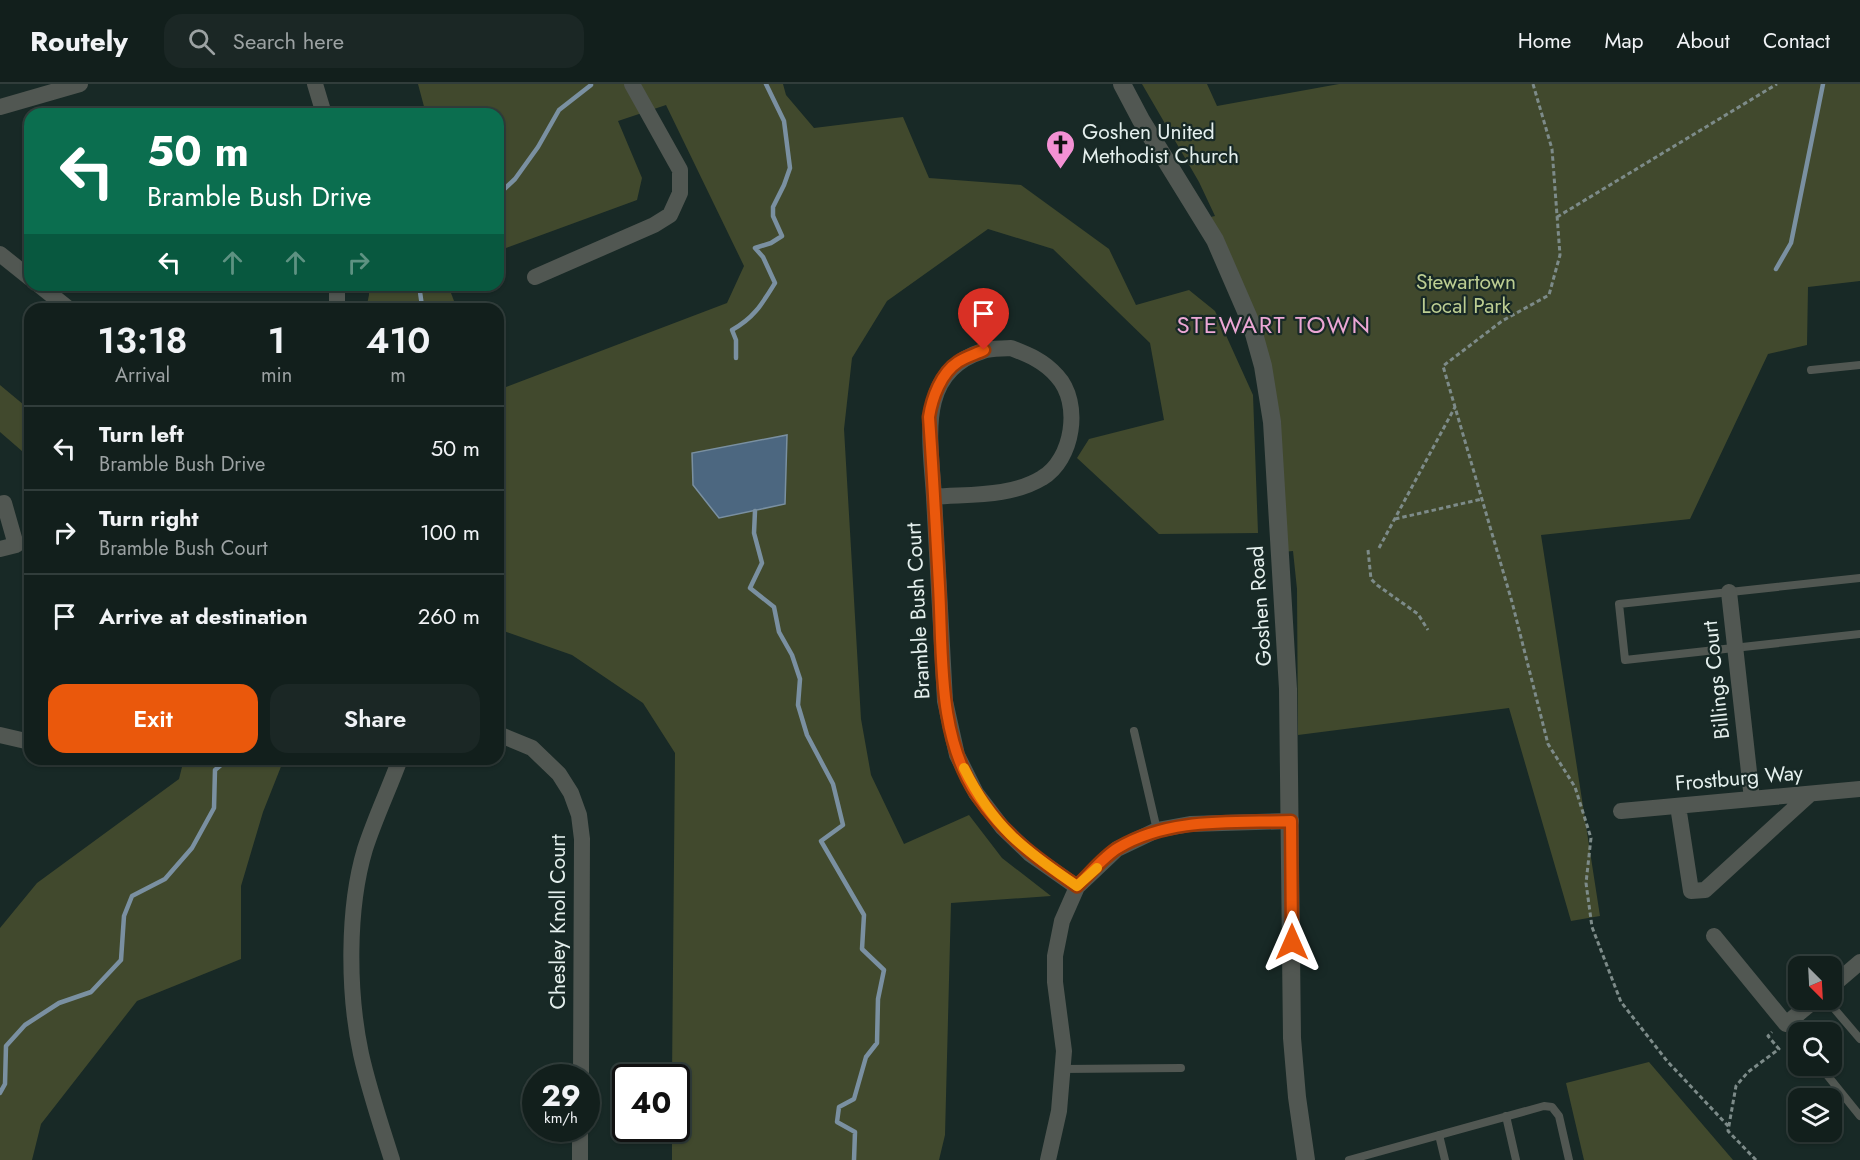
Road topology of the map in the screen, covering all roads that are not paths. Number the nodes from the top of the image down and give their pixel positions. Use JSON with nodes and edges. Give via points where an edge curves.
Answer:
{"nodes":[{"id":1,"x":80,"y":84,"type":"edge"},
{"id":2,"x":315,"y":84,"type":"edge"},
{"id":3,"x":632,"y":84,"type":"edge"},
{"id":4,"x":1122,"y":84,"type":"edge"},
{"id":5,"x":0,"y":107,"type":"edge"},
{"id":6,"x":322,"y":108,"type":"edge"},
{"id":7,"x":0,"y":255,"type":"edge"},
{"id":8,"x":24,"y":273,"type":"edge"},
{"id":9,"x":535,"y":277,"type":"dead end"},
{"id":10,"x":46,"y":291,"type":"edge"},
{"id":11,"x":62,"y":303,"type":"edge"},
{"id":12,"x":1860,"y":364,"type":"edge"},
{"id":13,"x":1811,"y":370,"type":"dead end"},
{"id":14,"x":934,"y":497,"type":"junction"},
{"id":15,"x":0,"y":504,"type":"edge"},
{"id":16,"x":0,"y":549,"type":"edge"},
{"id":17,"x":1860,"y":578,"type":"edge"},
{"id":18,"x":1729,"y":592,"type":"junction"},
{"id":19,"x":1860,"y":634,"type":"edge"},
{"id":20,"x":1736,"y":648,"type":"junction"},
{"id":21,"x":1134,"y":731,"type":"dead end"},
{"id":22,"x":0,"y":735,"type":"edge"},
{"id":23,"x":504,"y":736,"type":"edge"},
{"id":24,"x":24,"y":741,"type":"edge"},
{"id":25,"x":398,"y":765,"type":"edge"},
{"id":26,"x":1860,"y":789,"type":"edge"},
{"id":27,"x":1810,"y":794,"type":"junction"},
{"id":28,"x":1752,"y":799,"type":"junction"},
{"id":29,"x":1678,"y":806,"type":"junction"},
{"id":30,"x":1621,"y":811,"type":"dead end"},
{"id":31,"x":1291,"y":821,"type":"junction"},
{"id":32,"x":1157,"y":830,"type":"junction"},
{"id":33,"x":1077,"y":886,"type":"junction"},
{"id":34,"x":1714,"y":936,"type":"dead end"},
{"id":35,"x":1860,"y":962,"type":"edge"},
{"id":36,"x":1842,"y":977,"type":"edge"},
{"id":37,"x":1801,"y":1010,"type":"edge"},
{"id":38,"x":1835,"y":1010,"type":"edge"},
{"id":39,"x":1785,"y":1022,"type":"junction"},
{"id":40,"x":1788,"y":1026,"type":"edge"},
{"id":41,"x":1860,"y":1039,"type":"edge"},
{"id":42,"x":581,"y":1064,"type":"edge"},
{"id":43,"x":1181,"y":1068,"type":"dead end"},
{"id":44,"x":1062,"y":1069,"type":"junction"},
{"id":45,"x":1828,"y":1076,"type":"edge"},
{"id":46,"x":1506,"y":1116,"type":"junction"},
{"id":47,"x":1860,"y":1116,"type":"edge"},
{"id":48,"x":1439,"y":1135,"type":"junction"},
{"id":49,"x":580,"y":1142,"type":"edge"},
{"id":50,"x":1364,"y":1158,"type":"edge"},
{"id":51,"x":392,"y":1160,"type":"edge"},
{"id":52,"x":580,"y":1160,"type":"edge"},
{"id":53,"x":1048,"y":1160,"type":"edge"},
{"id":54,"x":1306,"y":1160,"type":"edge"},
{"id":55,"x":1349,"y":1160,"type":"edge"},
{"id":56,"x":1445,"y":1160,"type":"edge"},
{"id":57,"x":1516,"y":1160,"type":"edge"},
{"id":58,"x":1569,"y":1160,"type":"edge"}],
"edges":[{"from":1,"to":5,"type":"street"},
{"from":2,"to":6,"type":"street"},
{"from":3,"to":9,"type":"street","via":[[680,170],[680,193],[670,215]]},
{"from":4,"to":31,"type":"street","name":"Goshen Road","via":[[1215,240],[1251,323],[1263,366],[1272,422],[1288,689]]},
{"from":7,"to":8,"type":"street"},
{"from":10,"to":11,"type":"street"},
{"from":12,"to":13,"type":"lane"},
{"from":14,"to":14,"type":"street","name":"Bramble Bush Court","via":[[929,417],[945,375],[957,362],[984,350],[1011,348],[1035,357],[1057,375],[1065,387],[1072,418],[1069,444],[1055,467],[1043,478],[1016,490]]},
{"from":14,"to":33,"type":"street","name":"Bramble Bush Court","via":[[945,700],[957,755],[976,793],[1002,827],[1030,854]]},
{"from":15,"to":16,"type":"street","via":[[4,503],[16,545]]},
{"from":17,"to":18,"type":"lane"},
{"from":18,"to":20,"type":"street","name":"Billings Court"},
{"from":18,"to":20,"type":"lane","via":[[1619,604],[1625,660]]},
{"from":19,"to":20,"type":"lane"},
{"from":20,"to":28,"type":"street","name":"Billings Court"},
{"from":21,"to":32,"type":"lane"},
{"from":22,"to":24,"type":"street"},
{"from":23,"to":42,"type":"street","name":"Chesley Knoll Court","via":[[532,748],[560,774],[579,815]]},
{"from":25,"to":51,"type":"street","via":[[365,850],[354,908],[352,968],[361,1054]]},
{"from":26,"to":27,"type":"street","name":"Frostburg Way"},
{"from":27,"to":28,"type":"street","name":"Frostburg Way"},
{"from":27,"to":29,"type":"street","via":[[1705,890],[1691,891]]},
{"from":28,"to":29,"type":"street","name":"Frostburg Way"},
{"from":29,"to":30,"type":"street","name":"Frostburg Way"},
{"from":31,"to":32,"type":"street","via":[[1190,824]]},
{"from":31,"to":54,"type":"street","name":"Goshen Road","via":[[1292,1038]]},
{"from":32,"to":33,"type":"street","via":[[1117,849]]},
{"from":33,"to":44,"type":"street","via":[[1062,921],[1055,956],[1064,1051]]},
{"from":34,"to":39,"type":"street"},
{"from":35,"to":36,"type":"street"},
{"from":37,"to":39,"type":"street"},
{"from":38,"to":41,"type":"lane"},
{"from":39,"to":40,"type":"lane"},
{"from":43,"to":44,"type":"lane"},
{"from":44,"to":53,"type":"street","via":[[1059,1111]]},
{"from":45,"to":47,"type":"lane"},
{"from":46,"to":48,"type":"lane"},
{"from":46,"to":57,"type":"lane"},
{"from":46,"to":58,"type":"lane","via":[[1552,1107],[1559,1116]]},
{"from":48,"to":50,"type":"lane"},
{"from":48,"to":56,"type":"lane"},
{"from":49,"to":52,"type":"street"},
{"from":50,"to":55,"type":"lane"}]}
